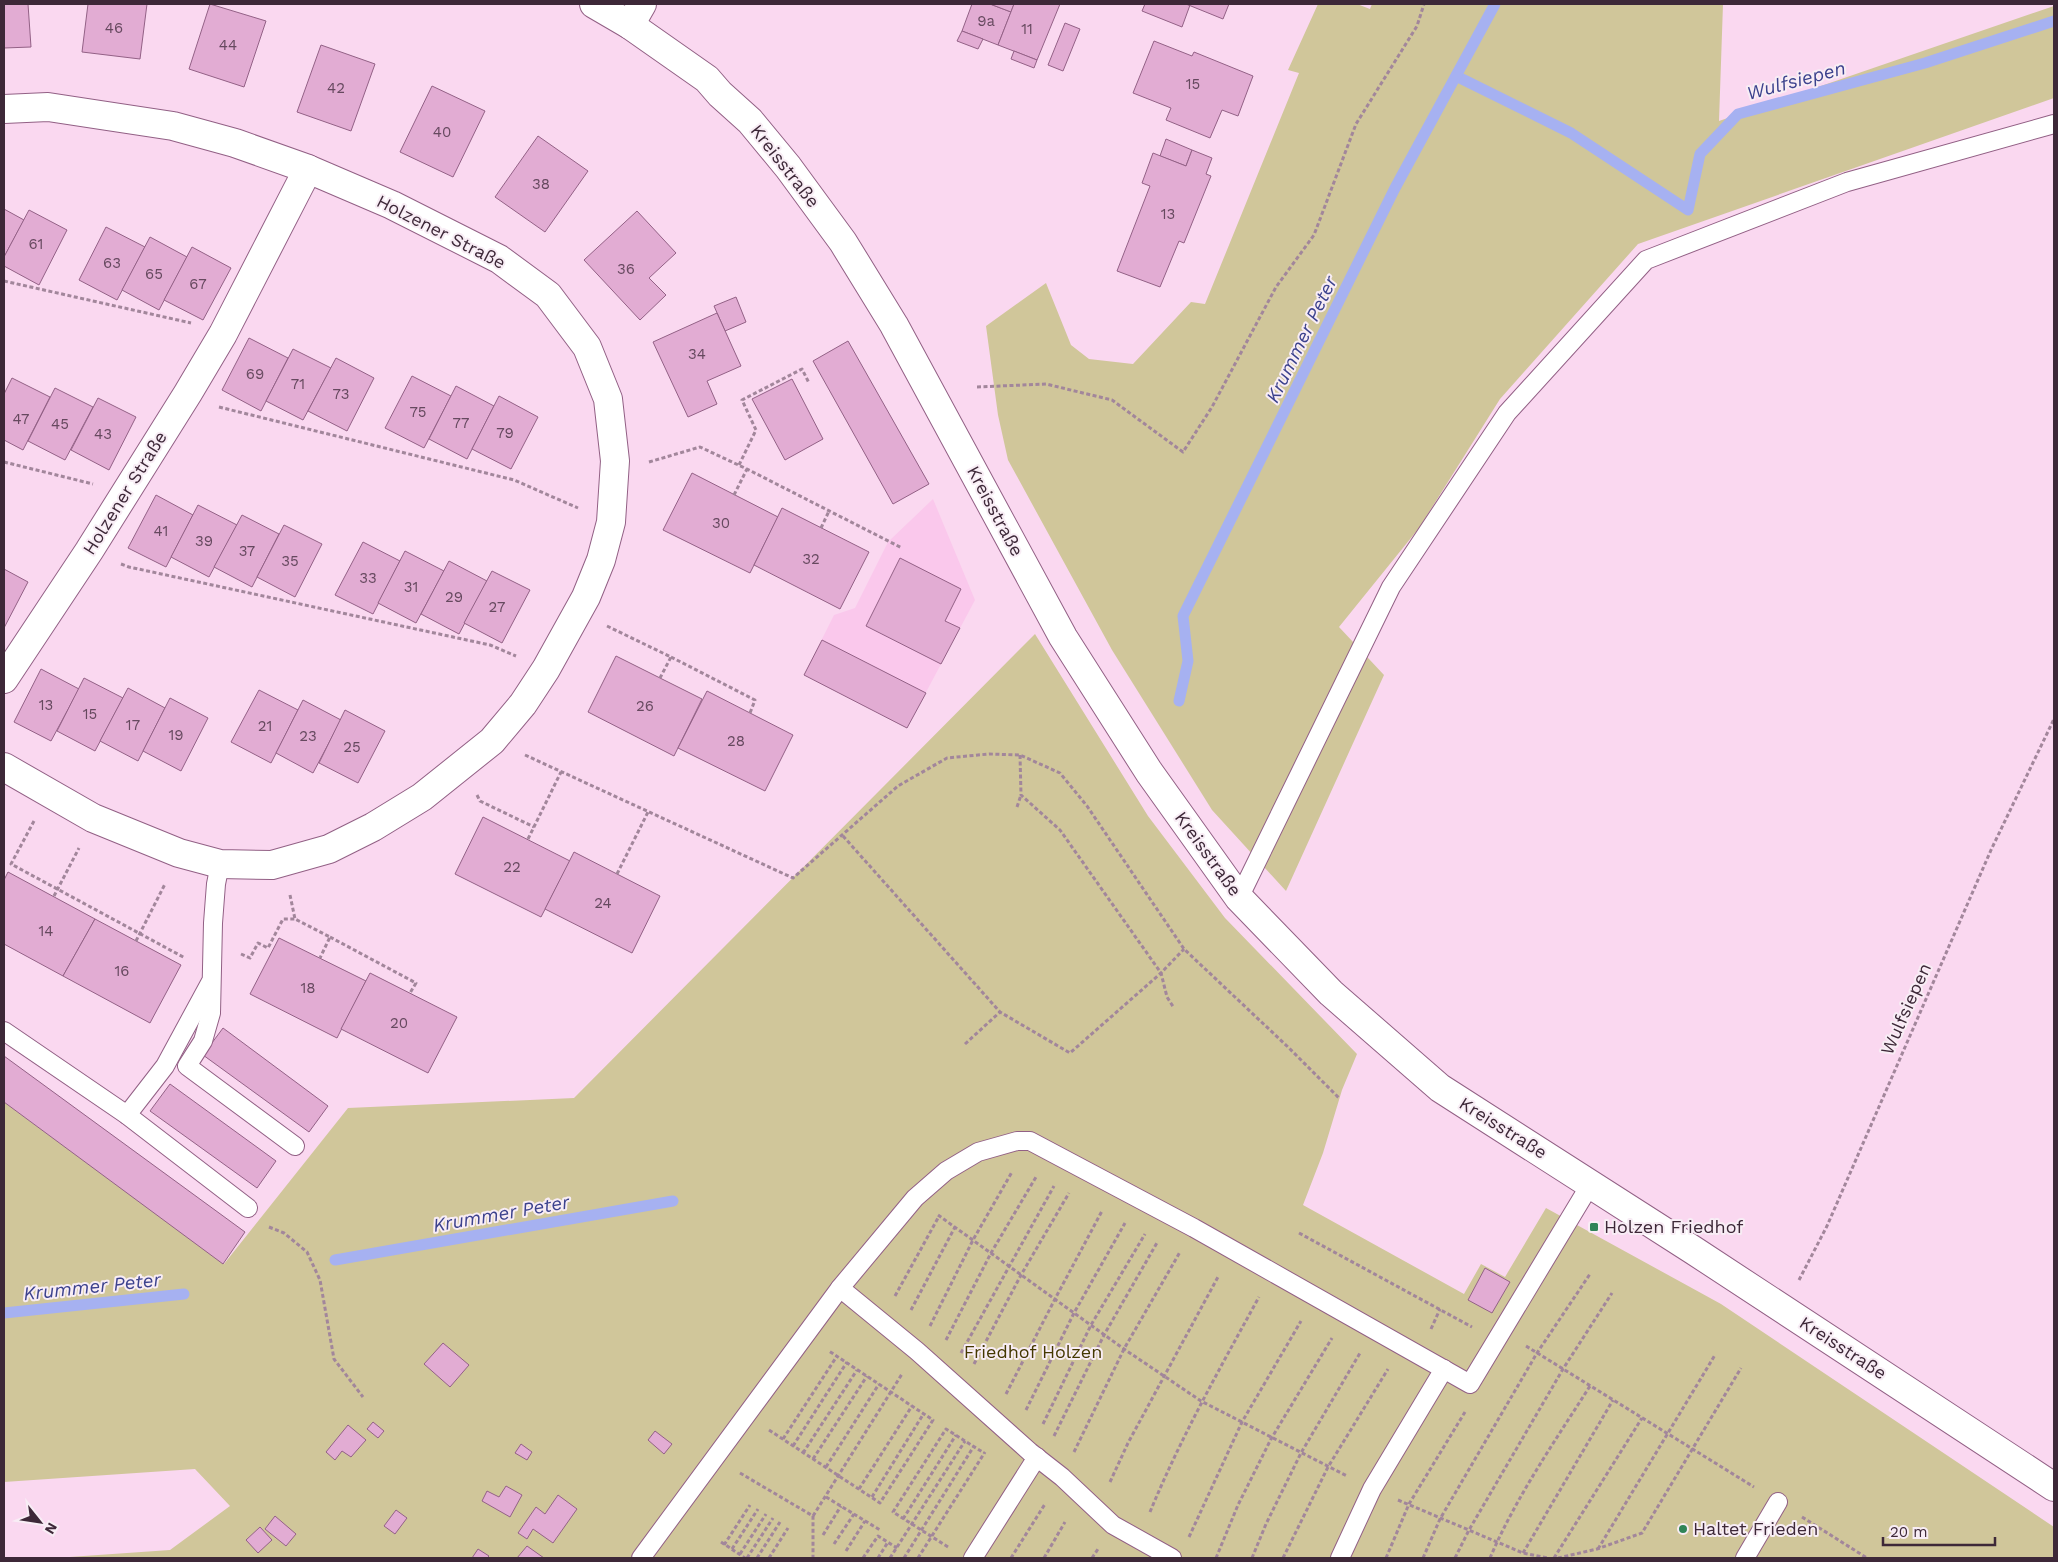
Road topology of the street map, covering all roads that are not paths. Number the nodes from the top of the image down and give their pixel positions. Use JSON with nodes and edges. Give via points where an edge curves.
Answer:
{"nodes":[{"id":1,"x":594,"y":4,"type":"edge"},
{"id":2,"x":636,"y":14,"type":"edge"},
{"id":3,"x":4,"y":110,"type":"edge"},
{"id":4,"x":2054,"y":124,"type":"edge"},
{"id":5,"x":308,"y":169,"type":"junction"},
{"id":6,"x":4,"y":679,"type":"edge"},
{"id":7,"x":4,"y":767,"type":"edge"},
{"id":8,"x":220,"y":864,"type":"junction"},
{"id":9,"x":1239,"y":898,"type":"junction"},
{"id":10,"x":212,"y":976,"type":"junction"},
{"id":11,"x":4,"y":1031,"type":"edge"},
{"id":12,"x":127,"y":1115,"type":"junction"},
{"id":13,"x":295,"y":1146,"type":"dead end"},
{"id":14,"x":1590,"y":1185,"type":"junction"},
{"id":15,"x":248,"y":1208,"type":"road end"},
{"id":16,"x":840,"y":1288,"type":"junction"},
{"id":17,"x":1444,"y":1369,"type":"junction"},
{"id":18,"x":1036,"y":1457,"type":"junction"},
{"id":19,"x":2054,"y":1487,"type":"edge"},
{"id":20,"x":1778,"y":1502,"type":"dead end"},
{"id":21,"x":640,"y":1558,"type":"edge"},
{"id":22,"x":973,"y":1558,"type":"edge"},
{"id":23,"x":1172,"y":1558,"type":"edge"},
{"id":24,"x":1340,"y":1558,"type":"edge"},
{"id":25,"x":1745,"y":1558,"type":"edge"}],
"edges":[{"from":1,"to":2,"type":"street","name":"Kreisstraße"},
{"from":2,"to":9,"type":"street","name":"Kreisstraße","via":[[750,121],[843,242],[894,325],[1063,637],[1149,772]]},
{"from":3,"to":5,"type":"street","name":"Holzener Straße","via":[[48,107],[173,126]]},
{"from":4,"to":9,"type":"lane","via":[[1847,182],[1646,260],[1507,413],[1391,587]]},
{"from":5,"to":6,"type":"street","name":"Holzener Straße","via":[[188,394]]},
{"from":5,"to":8,"type":"street","name":"Holzener Straße","via":[[392,205],[499,258],[548,295],[587,347],[608,399],[615,461],[611,522],[601,560],[586,597],[546,669],[492,741],[422,797],[372,828],[329,849],[272,865]]},
{"from":7,"to":8,"type":"street","name":"Holzener Straße","via":[[93,818],[179,853]]},
{"from":8,"to":10,"type":"lane","via":[[216,884]]},
{"from":9,"to":14,"type":"street","name":"Kreisstraße","via":[[1331,993],[1440,1088]]},
{"from":10,"to":12,"type":"lane","via":[[165,1066]]},
{"from":10,"to":13,"type":"lane","via":[[211,1013],[203,1041],[187,1066]]},
{"from":11,"to":12,"type":"lane"},
{"from":12,"to":15,"type":"lane"},
{"from":14,"to":17,"type":"lane","via":[[1470,1384]]},
{"from":14,"to":19,"type":"street","name":"Kreisstraße"},
{"from":16,"to":17,"type":"lane","via":[[915,1198],[946,1171],[978,1152],[1017,1141],[1030,1141],[1194,1228]]},
{"from":16,"to":18,"type":"lane","via":[[917,1351]]},
{"from":16,"to":21,"type":"lane"},
{"from":17,"to":24,"type":"lane","via":[[1372,1489]]},
{"from":18,"to":22,"type":"lane"},
{"from":18,"to":23,"type":"lane","via":[[1113,1526]]},
{"from":20,"to":25,"type":"lane"}]}
